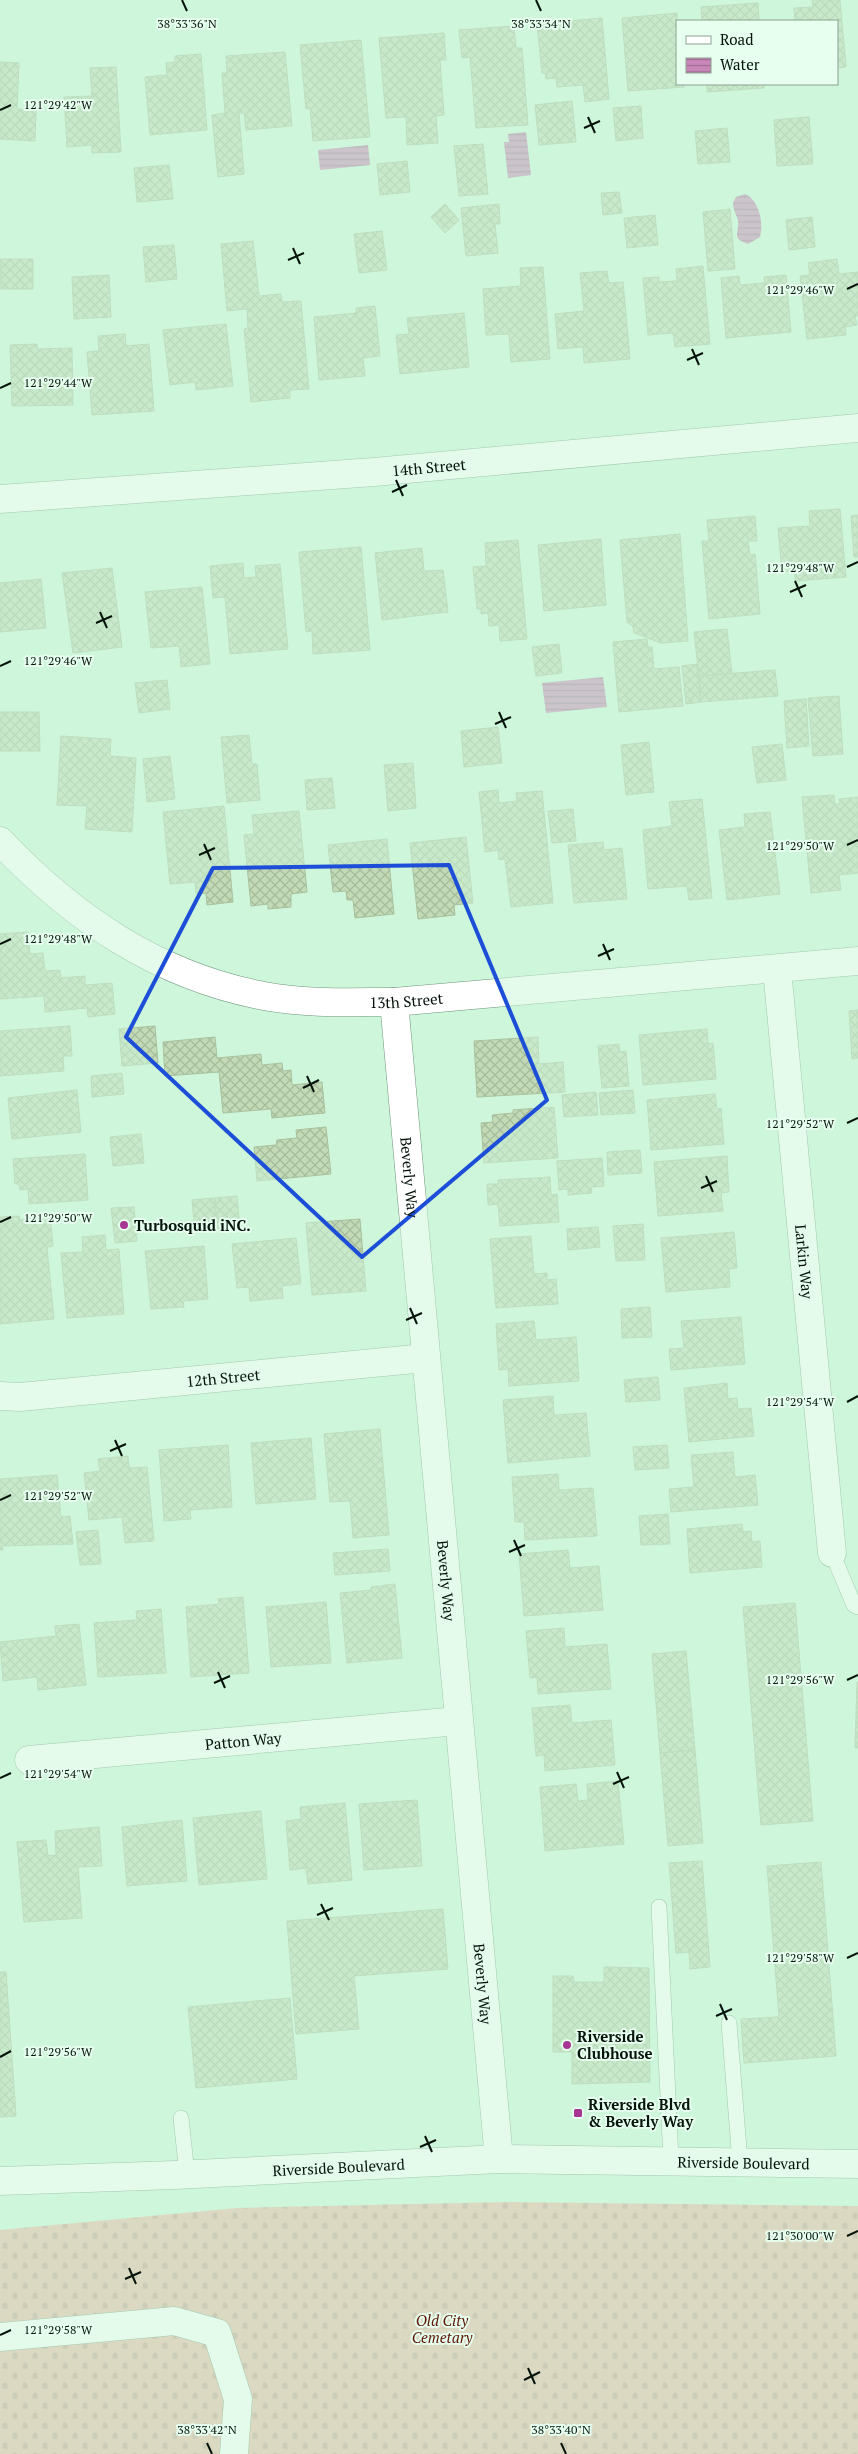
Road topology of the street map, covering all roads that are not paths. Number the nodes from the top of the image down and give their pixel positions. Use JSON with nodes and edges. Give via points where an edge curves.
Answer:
{"nodes":[{"id":1,"x":858,"y":428,"type":"edge"},
{"id":2,"x":0,"y":499,"type":"edge"},
{"id":3,"x":0,"y":841,"type":"edge"},
{"id":4,"x":858,"y":961,"type":"edge"},
{"id":5,"x":777,"y":969,"type":"junction"},
{"id":6,"x":394,"y":1002,"type":"junction"},
{"id":7,"x":425,"y":1358,"type":"junction"},
{"id":8,"x":10,"y":1396,"type":"edge"},
{"id":9,"x":832,"y":1553,"type":"joint"},
{"id":10,"x":858,"y":1607,"type":"edge"},
{"id":11,"x":458,"y":1721,"type":"junction"},
{"id":12,"x":29,"y":1760,"type":"dead end"},
{"id":13,"x":659,"y":1906,"type":"dead end"},
{"id":14,"x":730,"y":2023,"type":"dead end"},
{"id":15,"x":181,"y":2118,"type":"dead end"},
{"id":16,"x":499,"y":2159,"type":"junction"},
{"id":17,"x":672,"y":2160,"type":"junction"},
{"id":18,"x":740,"y":2162,"type":"junction"},
{"id":19,"x":858,"y":2164,"type":"edge"},
{"id":20,"x":187,"y":2174,"type":"junction"},
{"id":21,"x":0,"y":2181,"type":"edge"},
{"id":22,"x":0,"y":2337,"type":"edge"},
{"id":23,"x":234,"y":2454,"type":"edge"}],
"edges":[{"from":1,"to":2,"type":"street","name":"14th Street","via":[[374,472]]},
{"from":3,"to":6,"type":"street","name":"13th Street","via":[[26,869],[86,918],[142,955],[203,982],[266,997],[327,1002]]},
{"from":4,"to":5,"type":"street","name":"13th Street"},
{"from":5,"to":6,"type":"street","name":"13th Street"},
{"from":5,"to":9,"type":"street","name":"Larkin Way"},
{"from":6,"to":7,"type":"street","name":"Beverly Way"},
{"from":7,"to":8,"type":"street","name":"12th Street"},
{"from":7,"to":11,"type":"street","name":"Beverly Way"},
{"from":9,"to":10,"type":"lane","via":[[854,1605]]},
{"from":11,"to":12,"type":"street","name":"Patton Way"},
{"from":11,"to":16,"type":"street","name":"Beverly Way"},
{"from":13,"to":17,"type":"lane"},
{"from":14,"to":18,"type":"lane"},
{"from":15,"to":20,"type":"lane"},
{"from":16,"to":17,"type":"street","name":"Riverside Boulevard"},
{"from":16,"to":20,"type":"street","name":"Riverside Boulevard"},
{"from":17,"to":18,"type":"street","name":"Riverside Boulevard"},
{"from":18,"to":19,"type":"street","name":"Riverside Boulevard"},
{"from":20,"to":21,"type":"street","name":"Riverside Boulevard"},
{"from":22,"to":23,"type":"street","via":[[174,2321],[217,2333],[238,2399]]}]}
